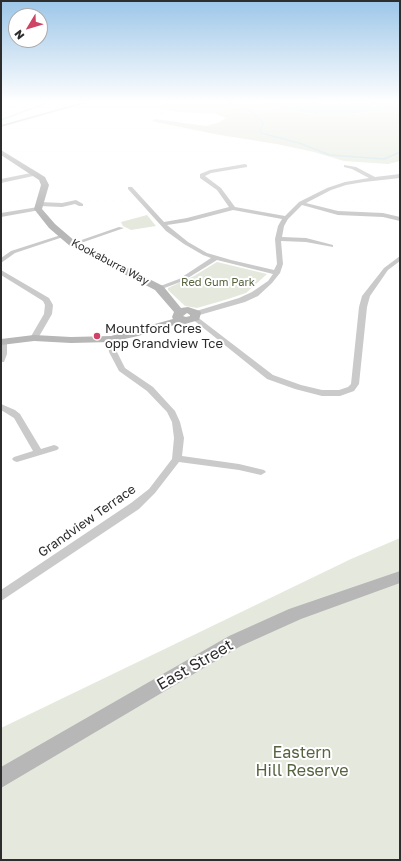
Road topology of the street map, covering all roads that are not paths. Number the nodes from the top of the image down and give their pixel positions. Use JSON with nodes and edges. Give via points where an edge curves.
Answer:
{"nodes":[{"id":1,"x":1,"y":152,"type":"edge"},
{"id":2,"x":346,"y":166,"type":"dead end"},
{"id":3,"x":242,"y":168,"type":"dead end"},
{"id":4,"x":36,"y":174,"type":"junction"},
{"id":5,"x":400,"y":176,"type":"edge"},
{"id":6,"x":373,"y":178,"type":"junction"},
{"id":7,"x":1,"y":181,"type":"edge"},
{"id":8,"x":143,"y":190,"type":"dead end"},
{"id":9,"x":80,"y":202,"type":"dead end"},
{"id":10,"x":301,"y":204,"type":"junction"},
{"id":11,"x":39,"y":207,"type":"junction"},
{"id":12,"x":233,"y":208,"type":"junction"},
{"id":13,"x":1,"y":215,"type":"edge"},
{"id":14,"x":286,"y":218,"type":"junction"},
{"id":15,"x":400,"y":219,"type":"edge"},
{"id":16,"x":163,"y":224,"type":"junction"},
{"id":17,"x":114,"y":228,"type":"dead end"},
{"id":18,"x":63,"y":236,"type":"junction"},
{"id":19,"x":329,"y":237,"type":"dead end"},
{"id":20,"x":278,"y":239,"type":"junction"},
{"id":21,"x":73,"y":244,"type":"junction"},
{"id":22,"x":323,"y":244,"type":"junction"},
{"id":23,"x":331,"y":246,"type":"dead end"},
{"id":24,"x":216,"y":258,"type":"junction"},
{"id":25,"x":400,"y":258,"type":"edge"},
{"id":26,"x":1,"y":261,"type":"edge"},
{"id":27,"x":1,"y":272,"type":"edge"},
{"id":28,"x":277,"y":273,"type":"junction"},
{"id":29,"x":159,"y":288,"type":"junction"},
{"id":30,"x":185,"y":314,"type":"junction"},
{"id":31,"x":34,"y":338,"type":"junction"},
{"id":32,"x":111,"y":338,"type":"junction"},
{"id":33,"x":2,"y":342,"type":"edge"},
{"id":34,"x":1,"y":360,"type":"edge"},
{"id":35,"x":1,"y":407,"type":"edge"},
{"id":36,"x":54,"y":448,"type":"dead end"},
{"id":37,"x":38,"y":452,"type":"junction"},
{"id":38,"x":17,"y":459,"type":"dead end"},
{"id":39,"x":177,"y":459,"type":"junction"},
{"id":40,"x":261,"y":472,"type":"dead end"},
{"id":41,"x":400,"y":578,"type":"edge"},
{"id":42,"x":1,"y":596,"type":"edge"},
{"id":43,"x":1,"y":778,"type":"edge"}],
"edges":[{"from":1,"to":4,"type":"street"},
{"from":2,"to":6,"type":"street","via":[[356,167]]},
{"from":3,"to":12,"type":"street","via":[[202,175],[219,189]]},
{"from":4,"to":7,"type":"street"},
{"from":4,"to":11,"type":"street","via":[[46,185]]},
{"from":5,"to":6,"type":"street"},
{"from":6,"to":10,"type":"street","via":[[336,186]]},
{"from":8,"to":16,"type":"street","via":[[132,190]]},
{"from":9,"to":11,"type":"street"},
{"from":10,"to":14,"type":"street"},
{"from":10,"to":15,"type":"street","via":[[338,213],[383,215]]},
{"from":11,"to":13,"type":"street"},
{"from":11,"to":18,"type":"street","name":"Kookaburra Way","via":[[43,217]]},
{"from":12,"to":14,"type":"street"},
{"from":12,"to":16,"type":"street"},
{"from":14,"to":20,"type":"street"},
{"from":16,"to":24,"type":"street","via":[[175,236]]},
{"from":17,"to":21,"type":"street"},
{"from":18,"to":21,"type":"street","name":"Kookaburra Way"},
{"from":18,"to":26,"type":"street","via":[[13,252]]},
{"from":19,"to":22,"type":"street"},
{"from":20,"to":22,"type":"street"},
{"from":20,"to":28,"type":"street","via":[[280,264]]},
{"from":21,"to":29,"type":"street","name":"Kookaburra Way"},
{"from":22,"to":23,"type":"street"},
{"from":24,"to":28,"type":"street"},
{"from":24,"to":29,"type":"street","via":[[181,280]]},
{"from":25,"to":30,"type":"street","via":[[386,269],[366,296],[354,384],[346,391],[322,393],[270,377]]},
{"from":27,"to":31,"type":"street","via":[[46,300],[49,305],[48,314]]},
{"from":28,"to":30,"type":"street","via":[[255,294],[242,300],[213,310]]},
{"from":29,"to":30,"type":"street","name":"Kookaburra Way"},
{"from":30,"to":32,"type":"street","via":[[134,334]]},
{"from":31,"to":32,"type":"street"},
{"from":31,"to":33,"type":"street"},
{"from":32,"to":39,"type":"street","name":"Grandview Terrace","via":[[113,352],[122,369],[150,389],[171,411],[179,438]]},
{"from":33,"to":34,"type":"street"},
{"from":35,"to":37,"type":"street","via":[[17,416]]},
{"from":36,"to":37,"type":"street"},
{"from":37,"to":38,"type":"street"},
{"from":39,"to":40,"type":"street"},
{"from":39,"to":42,"type":"street","name":"Grandview Terrace","via":[[166,476],[135,506]]},
{"from":41,"to":43,"type":"street","name":"East Street","via":[[295,614],[235,641]]}]}
